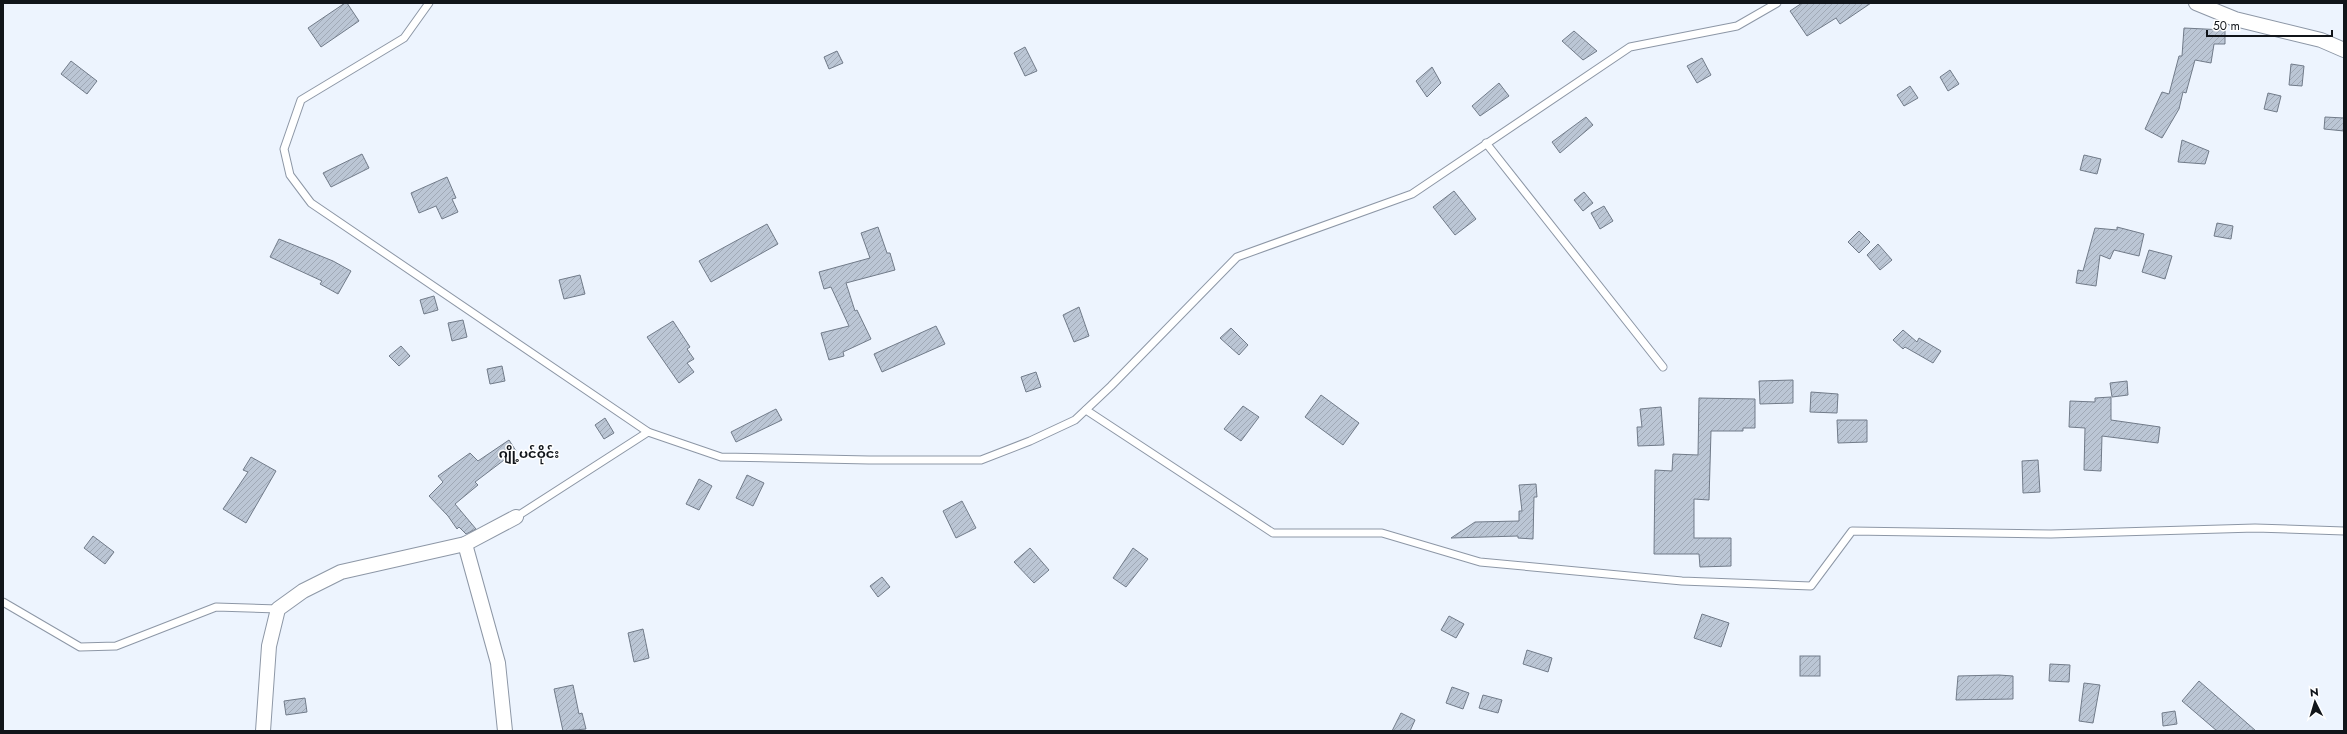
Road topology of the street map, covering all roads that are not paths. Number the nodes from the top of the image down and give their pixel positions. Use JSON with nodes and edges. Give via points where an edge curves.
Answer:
{"nodes":[{"id":1,"x":429,"y":3,"type":"edge"},
{"id":2,"x":1778,"y":3,"type":"edge"},
{"id":3,"x":2196,"y":3,"type":"edge"},
{"id":4,"x":2344,"y":50,"type":"edge"},
{"id":5,"x":1486,"y":143,"type":"junction"},
{"id":6,"x":1663,"y":367,"type":"dead end"},
{"id":7,"x":1086,"y":410,"type":"junction"},
{"id":8,"x":648,"y":432,"type":"junction"},
{"id":9,"x":516,"y":517,"type":"joint"},
{"id":10,"x":2344,"y":530,"type":"edge"},
{"id":11,"x":465,"y":544,"type":"junction"},
{"id":12,"x":3,"y":602,"type":"edge"},
{"id":13,"x":278,"y":609,"type":"junction"},
{"id":14,"x":263,"y":731,"type":"edge"},
{"id":15,"x":505,"y":731,"type":"edge"}],
"edges":[{"from":1,"to":8,"type":"lane","via":[[404,38],[301,100],[284,149],[290,176],[311,203]]},
{"from":2,"to":5,"type":"lane","via":[[1737,26],[1630,46]]},
{"from":3,"to":4,"type":"street","via":[[2235,19],[2321,40]]},
{"from":5,"to":6,"type":"lane"},
{"from":5,"to":7,"type":"lane","via":[[1412,194],[1237,257]]},
{"from":7,"to":8,"type":"lane","via":[[1075,420],[981,460],[721,457]]},
{"from":7,"to":10,"type":"lane","via":[[1273,533],[1382,533],[1488,563],[1682,581],[1810,586],[1852,531],[2050,534],[2255,528]]},
{"from":8,"to":9,"type":"lane"},
{"from":9,"to":11,"type":"street"},
{"from":11,"to":13,"type":"street","via":[[341,572],[302,591]]},
{"from":11,"to":15,"type":"street","via":[[498,663]]},
{"from":12,"to":13,"type":"lane","via":[[80,648],[116,646],[216,607]]},
{"from":13,"to":14,"type":"street","via":[[269,646]]}]}
